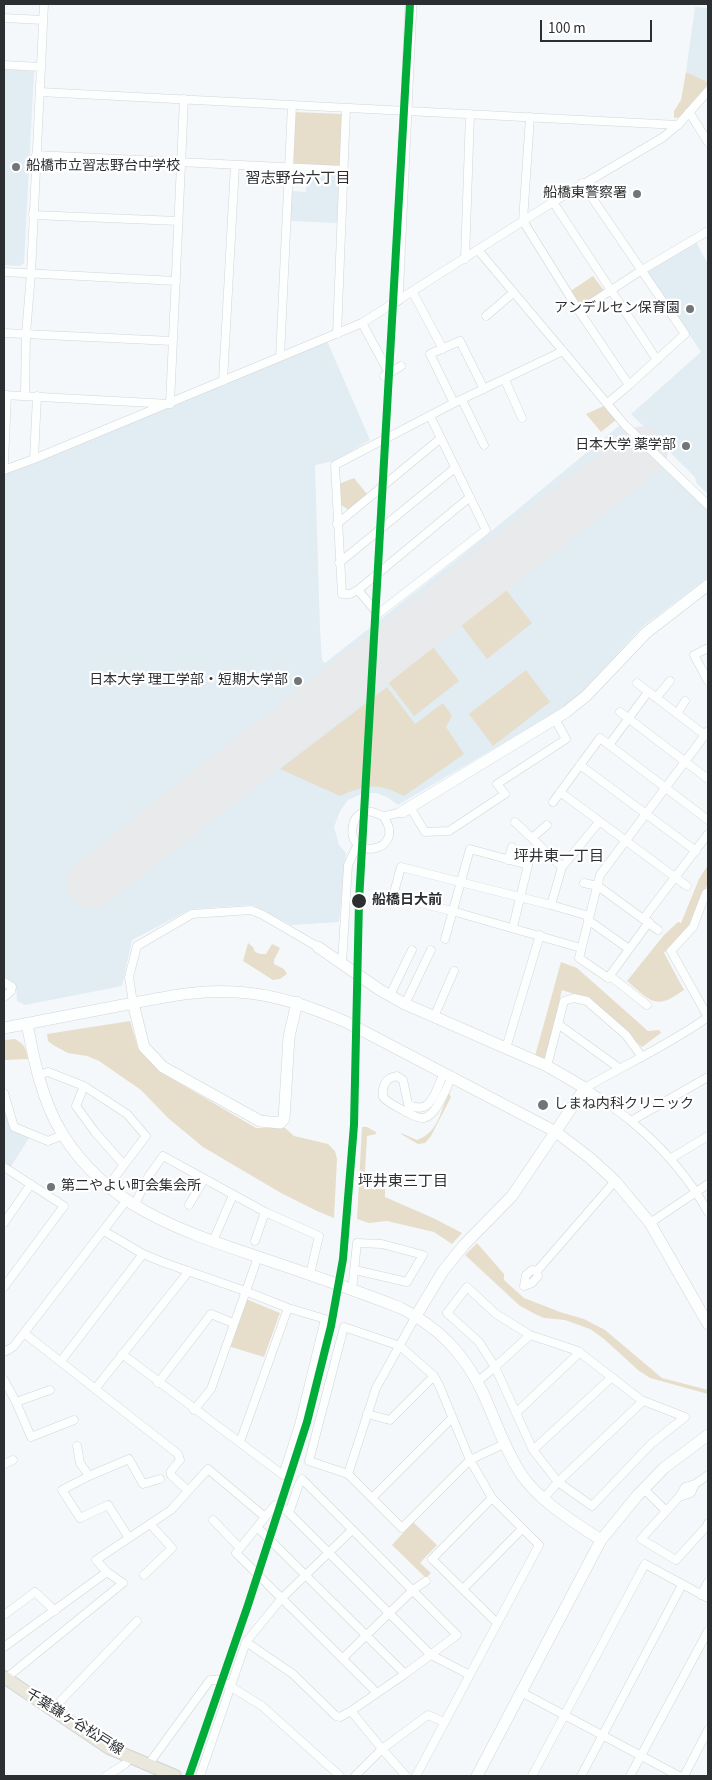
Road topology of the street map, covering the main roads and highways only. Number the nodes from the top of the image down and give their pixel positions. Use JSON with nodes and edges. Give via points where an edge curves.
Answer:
{"nodes":[{"id":1,"x":5,"y":1678,"type":"edge"},
{"id":2,"x":175,"y":1776,"type":"edge"}],
"edges":[{"from":1,"to":2,"type":"main road","name":"千葉鎌ヶ谷松戸線","via":[[109,1748]]}]}
